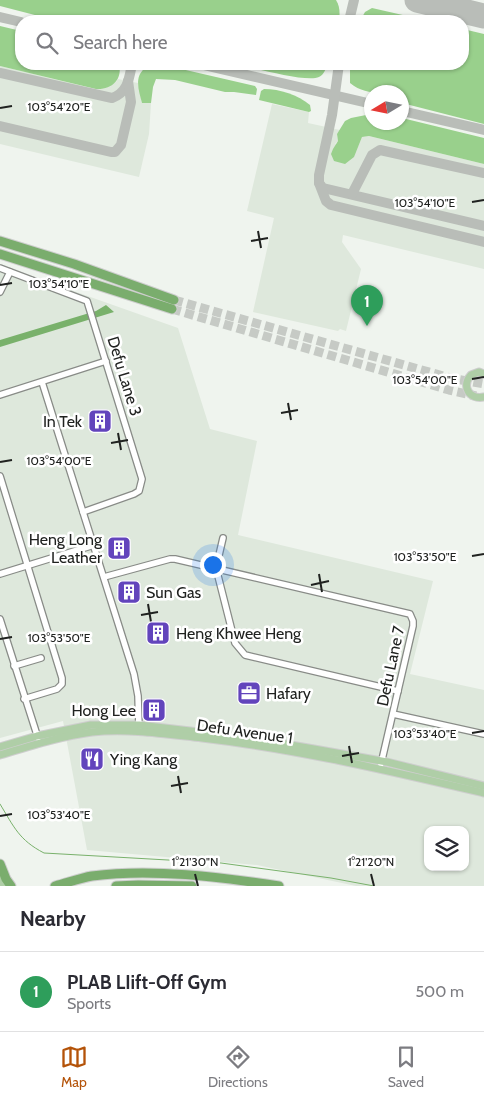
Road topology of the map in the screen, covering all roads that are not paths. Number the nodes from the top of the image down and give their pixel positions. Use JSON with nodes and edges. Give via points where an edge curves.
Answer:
{"nodes":[{"id":1,"x":2,"y":241,"type":"edge"},
{"id":2,"x":0,"y":254,"type":"edge"},
{"id":3,"x":0,"y":268,"type":"edge"},
{"id":4,"x":10,"y":272,"type":"junction"},
{"id":5,"x":0,"y":292,"type":"edge"},
{"id":6,"x":106,"y":361,"type":"junction"},
{"id":7,"x":484,"y":374,"type":"edge"},
{"id":8,"x":42,"y":382,"type":"junction"},
{"id":9,"x":0,"y":395,"type":"edge"},
{"id":10,"x":484,"y":396,"type":"edge"},
{"id":11,"x":0,"y":476,"type":"edge"},
{"id":12,"x":83,"y":512,"type":"junction"},
{"id":13,"x":223,"y":538,"type":"dead end"},
{"id":14,"x":94,"y":545,"type":"junction"},
{"id":15,"x":28,"y":565,"type":"junction"},
{"id":16,"x":216,"y":568,"type":"junction"},
{"id":17,"x":0,"y":574,"type":"edge"},
{"id":18,"x":104,"y":577,"type":"junction"},
{"id":19,"x":0,"y":619,"type":"edge"},
{"id":20,"x":41,"y":658,"type":"dead end"},
{"id":21,"x":14,"y":666,"type":"junction"},
{"id":22,"x":398,"y":691,"type":"junction"},
{"id":23,"x":24,"y":699,"type":"junction"},
{"id":24,"x":393,"y":714,"type":"junction"},
{"id":25,"x":139,"y":729,"type":"junction"},
{"id":26,"x":484,"y":734,"type":"edge"},
{"id":27,"x":38,"y":740,"type":"junction"},
{"id":28,"x":0,"y":747,"type":"edge"},
{"id":29,"x":0,"y":755,"type":"edge"},
{"id":30,"x":381,"y":765,"type":"junction"},
{"id":31,"x":484,"y":786,"type":"edge"},
{"id":32,"x":484,"y":793,"type":"edge"},
{"id":33,"x":0,"y":864,"type":"edge"},
{"id":34,"x":178,"y":875,"type":"junction"},
{"id":35,"x":0,"y":878,"type":"edge"},
{"id":36,"x":2,"y":886,"type":"edge"},
{"id":37,"x":11,"y":886,"type":"edge"},
{"id":38,"x":55,"y":886,"type":"edge"},
{"id":39,"x":116,"y":886,"type":"edge"},
{"id":40,"x":187,"y":886,"type":"edge"},
{"id":41,"x":192,"y":886,"type":"edge"},
{"id":42,"x":279,"y":886,"type":"edge"}],
"edges":[{"from":1,"to":2,"type":"highway","via":[[74,264],[173,304]]},
{"from":3,"to":4,"type":"street","name":"Defu Lane 3"},
{"from":4,"to":5,"type":"street"},
{"from":4,"to":6,"type":"street","name":"Defu Lane 3","via":[[87,301]]},
{"from":6,"to":8,"type":"street"},
{"from":6,"to":12,"type":"street","name":"Defu Lane 3","via":[[142,484],[134,494]]},
{"from":7,"to":10,"type":"main road","via":[[472,375],[466,387],[473,396]]},
{"from":8,"to":9,"type":"street"},
{"from":8,"to":12,"type":"street"},
{"from":11,"to":15,"type":"street"},
{"from":12,"to":14,"type":"street"},
{"from":13,"to":16,"type":"street"},
{"from":14,"to":15,"type":"street"},
{"from":14,"to":18,"type":"street"},
{"from":15,"to":17,"type":"street"},
{"from":15,"to":23,"type":"street","via":[[62,684],[57,689]]},
{"from":16,"to":18,"type":"street","name":"Defu Lane 7","via":[[170,559]]},
{"from":16,"to":22,"type":"street","via":[[235,643],[245,655]]},
{"from":16,"to":22,"type":"street","name":"Defu Lane 7","via":[[410,614],[414,621]]},
{"from":18,"to":25,"type":"street","via":[[134,674]]},
{"from":19,"to":21,"type":"street"},
{"from":20,"to":21,"type":"street"},
{"from":21,"to":23,"type":"street"},
{"from":22,"to":24,"type":"street","name":"Defu Lane 7"},
{"from":23,"to":27,"type":"street"},
{"from":24,"to":26,"type":"street"},
{"from":24,"to":30,"type":"street","name":"Defu Lane 7"},
{"from":25,"to":27,"type":"main road","name":"Defu Avenue 1"},
{"from":25,"to":30,"type":"main road","name":"Defu Avenue 1"},
{"from":27,"to":28,"type":"main road","name":"Defu Avenue 1"},
{"from":27,"to":29,"type":"main road","name":"Defu Avenue 1"},
{"from":30,"to":31,"type":"main road","name":"Defu Avenue 1"},
{"from":30,"to":32,"type":"main road","name":"Defu Avenue 1"},
{"from":33,"to":37,"type":"highway"},
{"from":34,"to":38,"type":"highway","via":[[91,876]]},
{"from":34,"to":40,"type":"highway"},
{"from":34,"to":42,"type":"highway"},
{"from":35,"to":36,"type":"main road"},
{"from":39,"to":40,"type":"highway"},
{"from":40,"to":41,"type":"highway"}]}
